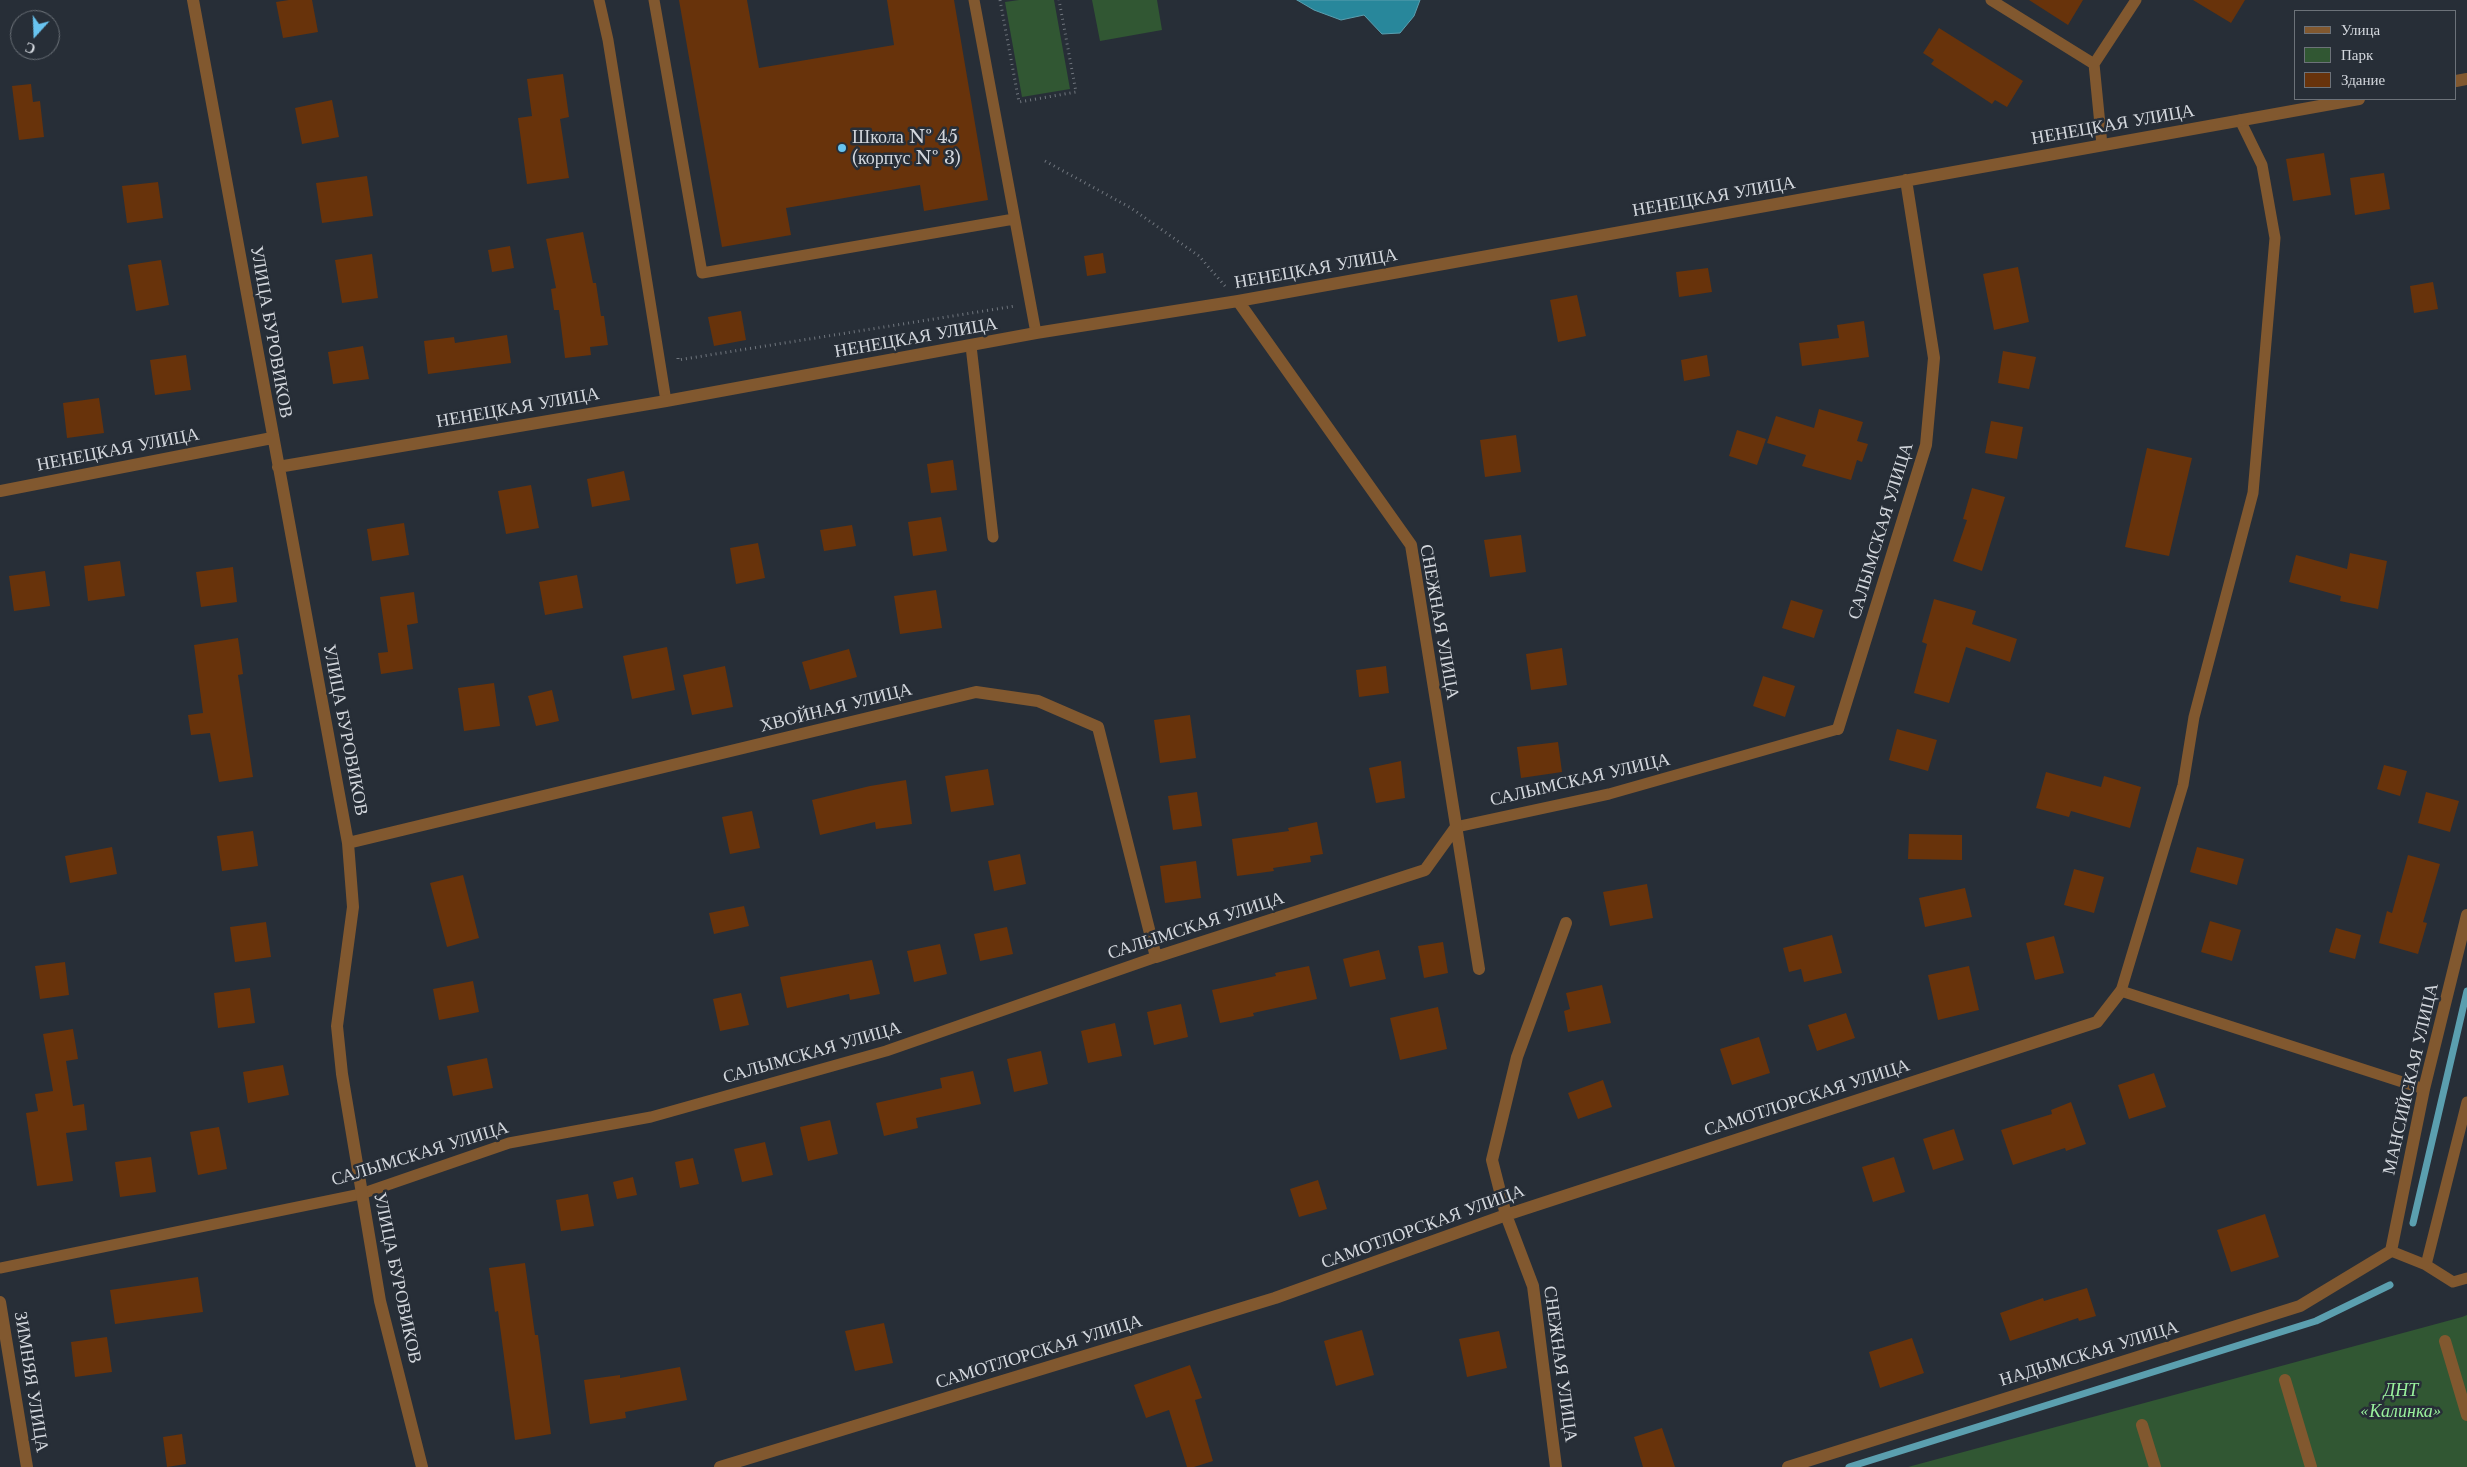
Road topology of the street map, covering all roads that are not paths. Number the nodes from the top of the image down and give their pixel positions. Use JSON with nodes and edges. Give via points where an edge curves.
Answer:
{"nodes":[{"id":1,"x":193,"y":0,"type":"edge"},
{"id":2,"x":599,"y":0,"type":"edge"},
{"id":3,"x":654,"y":0,"type":"edge"},
{"id":4,"x":974,"y":0,"type":"edge"},
{"id":5,"x":1991,"y":0,"type":"edge"},
{"id":6,"x":2136,"y":0,"type":"edge"},
{"id":7,"x":2094,"y":64,"type":"junction"},
{"id":8,"x":2353,"y":100,"type":"edge"},
{"id":9,"x":2240,"y":120,"type":"junction"},
{"id":10,"x":2102,"y":145,"type":"junction"},
{"id":11,"x":1906,"y":180,"type":"junction"},
{"id":12,"x":1014,"y":219,"type":"junction"},
{"id":13,"x":1238,"y":301,"type":"junction"},
{"id":14,"x":1036,"y":333,"type":"junction"},
{"id":15,"x":972,"y":346,"type":"junction"},
{"id":16,"x":666,"y":401,"type":"junction"},
{"id":17,"x":272,"y":438,"type":"junction"},
{"id":18,"x":278,"y":467,"type":"junction"},
{"id":19,"x":0,"y":491,"type":"edge"},
{"id":20,"x":992,"y":537,"type":"dead end"},
{"id":21,"x":1838,"y":729,"type":"joint"},
{"id":22,"x":1456,"y":827,"type":"junction"},
{"id":23,"x":348,"y":843,"type":"junction"},
{"id":24,"x":2467,"y":915,"type":"edge"},
{"id":25,"x":1566,"y":923,"type":"dead end"},
{"id":26,"x":1156,"y":957,"type":"junction"},
{"id":27,"x":1479,"y":970,"type":"dead end"},
{"id":28,"x":2121,"y":991,"type":"junction"},
{"id":29,"x":2424,"y":1089,"type":"junction"},
{"id":30,"x":2467,"y":1102,"type":"edge"},
{"id":31,"x":361,"y":1194,"type":"junction"},
{"id":32,"x":1506,"y":1215,"type":"junction"},
{"id":33,"x":2391,"y":1251,"type":"junction"},
{"id":34,"x":2426,"y":1265,"type":"junction"},
{"id":35,"x":0,"y":1268,"type":"edge"},
{"id":36,"x":2467,"y":1278,"type":"edge"},
{"id":37,"x":0,"y":1302,"type":"edge"},
{"id":38,"x":2445,"y":1341,"type":"dead end"},
{"id":39,"x":2285,"y":1380,"type":"dead end"},
{"id":40,"x":2467,"y":1415,"type":"edge"},
{"id":41,"x":2142,"y":1425,"type":"dead end"},
{"id":42,"x":27,"y":1467,"type":"edge"},
{"id":43,"x":422,"y":1467,"type":"edge"},
{"id":44,"x":720,"y":1467,"type":"edge"},
{"id":45,"x":1556,"y":1467,"type":"edge"},
{"id":46,"x":1788,"y":1467,"type":"edge"},
{"id":47,"x":2155,"y":1467,"type":"edge"},
{"id":48,"x":2311,"y":1467,"type":"edge"}],
"edges":[{"from":1,"to":17,"type":"street","name":"УЛИЦА БУРОВИКОВ"},
{"from":2,"to":16,"type":"lane"},
{"from":3,"to":12,"type":"lane","via":[[702,273]]},
{"from":4,"to":12,"type":"lane"},
{"from":5,"to":7,"type":"lane"},
{"from":6,"to":7,"type":"lane"},
{"from":7,"to":10,"type":"lane"},
{"from":8,"to":9,"type":"street","name":"НЕНЕЦКАЯ УЛИЦА"},
{"from":9,"to":10,"type":"street","name":"НЕНЕЦКАЯ УЛИЦА"},
{"from":9,"to":28,"type":"lane","via":[[2262,165],[2275,238],[2253,493],[2194,717],[2183,785]]},
{"from":10,"to":11,"type":"street","name":"НЕНЕЦКАЯ УЛИЦА"},
{"from":11,"to":13,"type":"street","name":"НЕНЕЦКАЯ УЛИЦА"},
{"from":11,"to":21,"type":"street","name":"САЛЫМСКАЯ УЛИЦА","via":[[1934,358],[1926,445]]},
{"from":12,"to":14,"type":"lane"},
{"from":13,"to":14,"type":"street","name":"НЕНЕЦКАЯ УЛИЦА"},
{"from":13,"to":22,"type":"street","name":"СНЕЖНАЯ УЛИЦА","via":[[1411,545]]},
{"from":14,"to":15,"type":"street","name":"НЕНЕЦКАЯ УЛИЦА"},
{"from":15,"to":16,"type":"street","name":"НЕНЕЦКАЯ УЛИЦА"},
{"from":15,"to":20,"type":"lane"},
{"from":16,"to":18,"type":"street","name":"НЕНЕЦКАЯ УЛИЦА"},
{"from":17,"to":18,"type":"street","name":"УЛИЦА БУРОВИКОВ"},
{"from":17,"to":19,"type":"street","name":"НЕНЕЦКАЯ УЛИЦА"},
{"from":18,"to":23,"type":"street","name":"УЛИЦА БУРОВИКОВ"},
{"from":21,"to":22,"type":"lane","name":"САЛЫМСКАЯ УЛИЦА","via":[[1609,794]]},
{"from":22,"to":26,"type":"street","name":"САЛЫМСКАЯ УЛИЦА","via":[[1425,870]]},
{"from":22,"to":27,"type":"street","name":"СНЕЖНАЯ УЛИЦА"},
{"from":23,"to":26,"type":"street","name":"ХВОЙНАЯ УЛИЦА","via":[[976,692],[1020,698],[1038,701],[1098,727]]},
{"from":23,"to":31,"type":"street","name":"УЛИЦА БУРОВИКОВ","via":[[353,907],[337,1026]]},
{"from":24,"to":29,"type":"street","name":"МАНСИЙСКАЯ УЛИЦА"},
{"from":25,"to":32,"type":"street","name":"СНЕЖНАЯ УЛИЦА","via":[[1518,1057],[1492,1160]]},
{"from":26,"to":31,"type":"lane","name":"САЛЫМСКАЯ УЛИЦА","via":[[886,1051],[651,1117],[508,1143]]},
{"from":28,"to":29,"type":"lane"},
{"from":28,"to":32,"type":"street","name":"САМОТЛОРСКАЯ УЛИЦА","via":[[2097,1022]]},
{"from":29,"to":33,"type":"street","name":"МАНСИЙСКАЯ УЛИЦА"},
{"from":30,"to":34,"type":"lane"},
{"from":31,"to":35,"type":"lane","name":"САЛЫМСКАЯ УЛИЦА"},
{"from":31,"to":43,"type":"street","name":"УЛИЦА БУРОВИКОВ","via":[[380,1301]]},
{"from":32,"to":44,"type":"street","name":"САМОТЛОРСКАЯ УЛИЦА","via":[[1275,1298]]},
{"from":32,"to":45,"type":"street","name":"СНЕЖНАЯ УЛИЦА","via":[[1533,1286]]},
{"from":33,"to":34,"type":"lane"},
{"from":33,"to":46,"type":"street","name":"НАДЫМСКАЯ УЛИЦА","via":[[2300,1306]]},
{"from":34,"to":36,"type":"lane","via":[[2453,1282]]},
{"from":37,"to":42,"type":"street","name":"ЗИМНЯЯ УЛИЦА"},
{"from":38,"to":40,"type":"street"},
{"from":39,"to":48,"type":"street"},
{"from":41,"to":47,"type":"street"}]}
